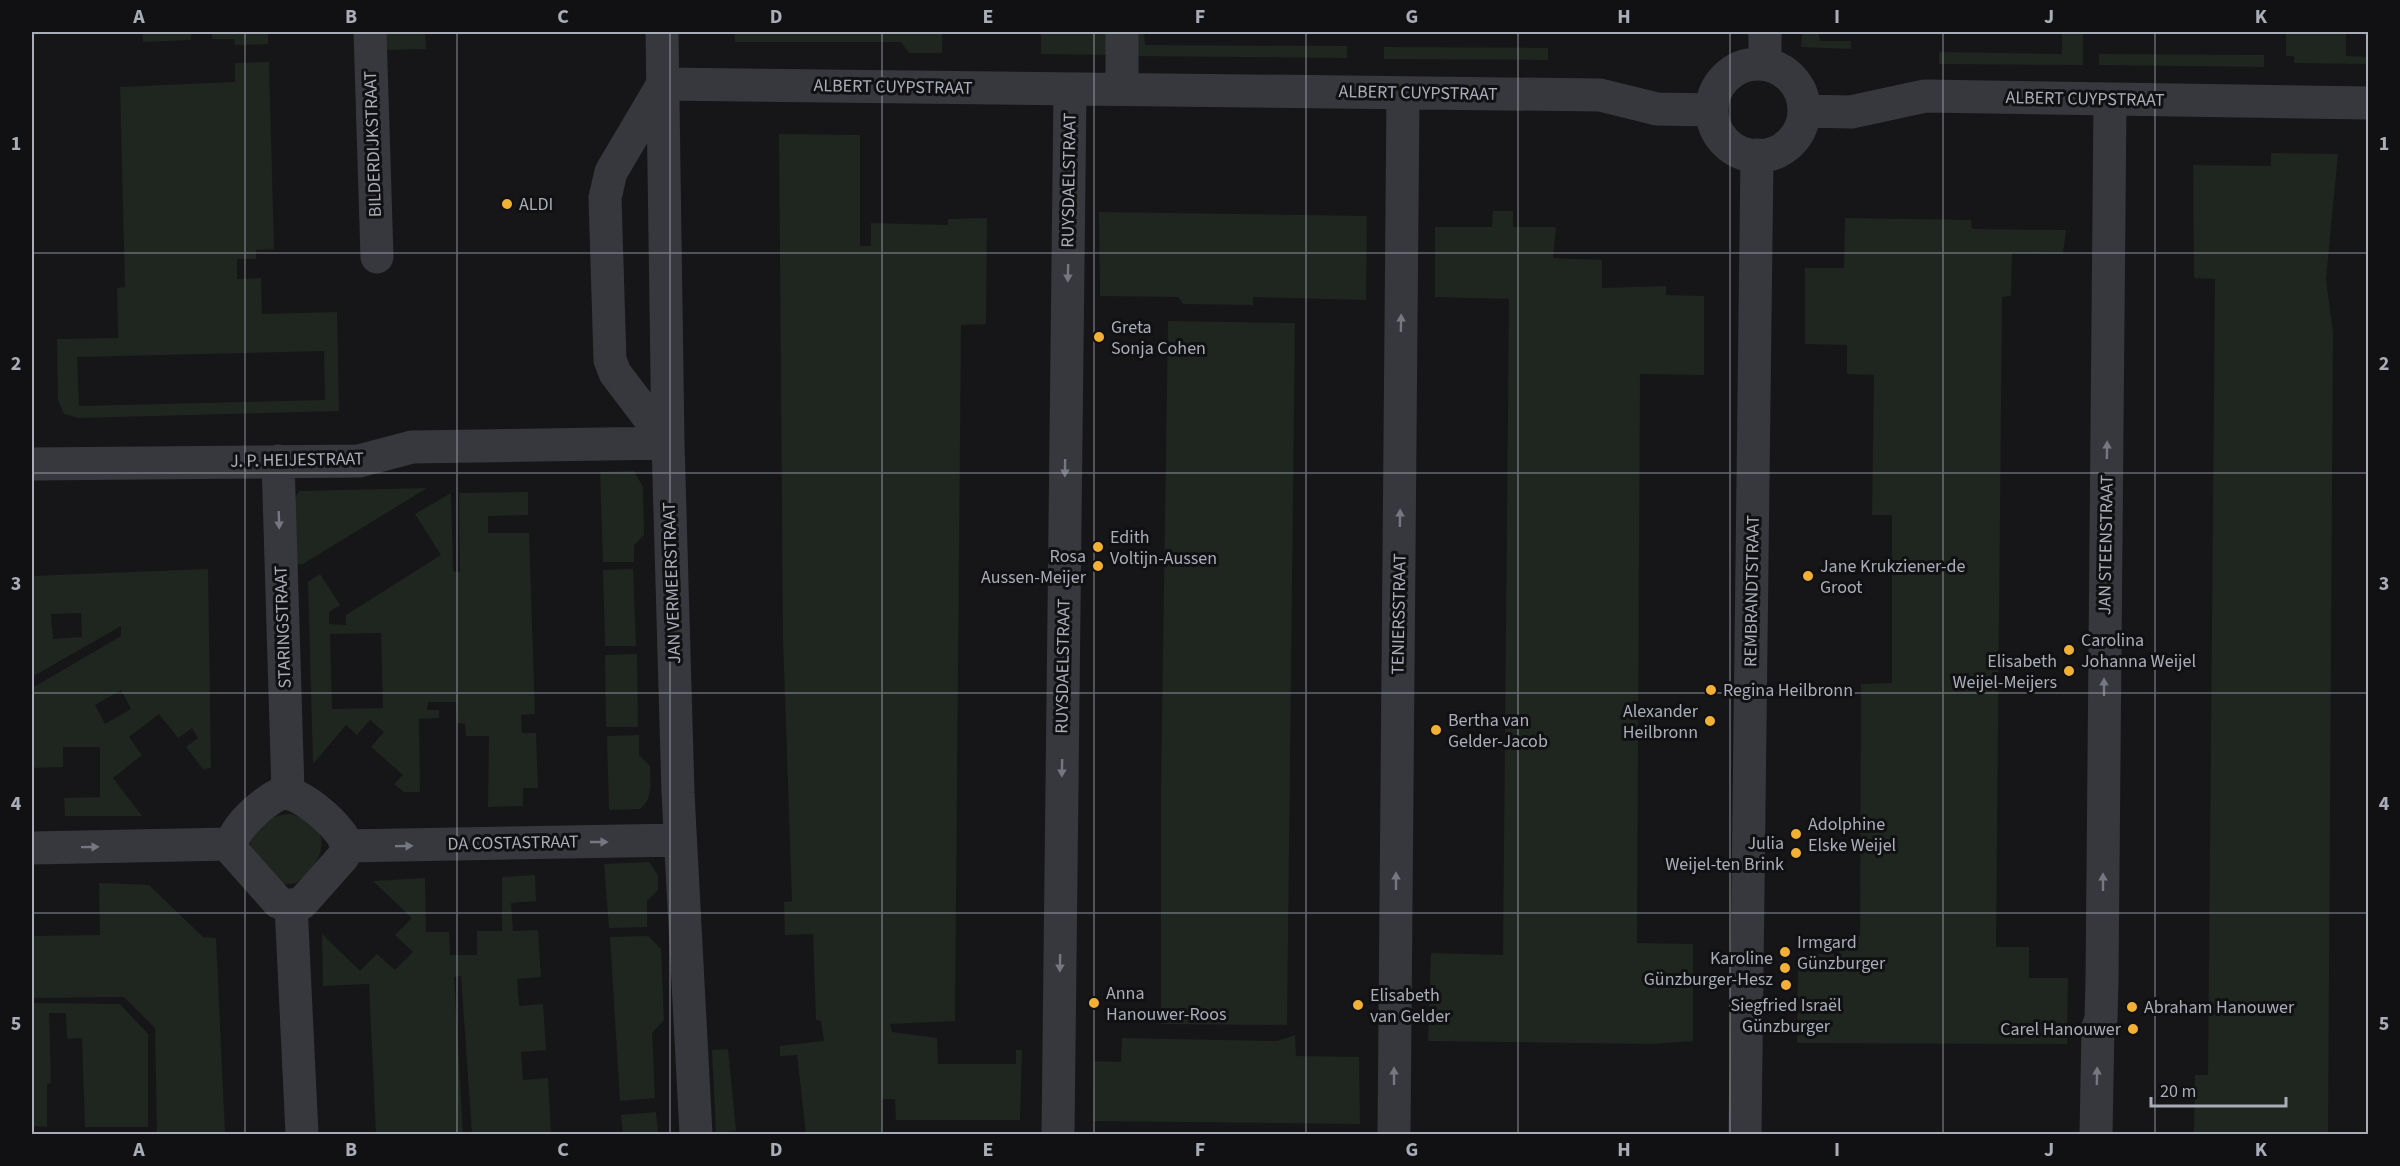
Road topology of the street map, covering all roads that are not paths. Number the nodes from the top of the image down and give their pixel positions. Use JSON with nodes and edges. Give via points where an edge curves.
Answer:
{"nodes":[{"id":1,"x":370,"y":32,"type":"edge"},
{"id":2,"x":662,"y":32,"type":"edge"},
{"id":3,"x":1122,"y":32,"type":"edge"},
{"id":4,"x":1765,"y":32,"type":"edge"},
{"id":5,"x":1765,"y":64,"type":"junction"},
{"id":6,"x":663,"y":84,"type":"junction"},
{"id":7,"x":1070,"y":89,"type":"junction"},
{"id":8,"x":1122,"y":89,"type":"junction"},
{"id":9,"x":1403,"y":93,"type":"junction"},
{"id":10,"x":2110,"y":99,"type":"junction"},
{"id":11,"x":2368,"y":103,"type":"edge"},
{"id":12,"x":1712,"y":110,"type":"junction"},
{"id":13,"x":1804,"y":111,"type":"junction"},
{"id":14,"x":1756,"y":155,"type":"junction"},
{"id":15,"x":377,"y":257,"type":"dead end"},
{"id":16,"x":668,"y":443,"type":"junction"},
{"id":17,"x":278,"y":461,"type":"junction"},
{"id":18,"x":32,"y":464,"type":"edge"},
{"id":19,"x":288,"y":792,"type":"junction"},
{"id":20,"x":680,"y":840,"type":"junction"},
{"id":21,"x":231,"y":844,"type":"junction"},
{"id":22,"x":346,"y":846,"type":"junction"},
{"id":23,"x":32,"y":848,"type":"edge"},
{"id":24,"x":291,"y":905,"type":"junction"},
{"id":25,"x":302,"y":1134,"type":"edge"},
{"id":26,"x":696,"y":1134,"type":"edge"},
{"id":27,"x":1058,"y":1134,"type":"edge"},
{"id":28,"x":1394,"y":1134,"type":"edge"},
{"id":29,"x":1745,"y":1134,"type":"edge"},
{"id":30,"x":2096,"y":1134,"type":"edge"}],
"edges":[{"from":1,"to":15,"type":"street","name":"BILDERDIJKSTRAAT"},
{"from":2,"to":6,"type":"street","name":"JAN VERMEERSTRAAT"},
{"from":3,"to":8,"type":"street"},
{"from":4,"to":5,"type":"street"},
{"from":5,"to":12,"type":"street","via":[[1748,65],[1730,74],[1717,90]]},
{"from":5,"to":13,"type":"street","via":[[1793,80],[1802,96]]},
{"from":6,"to":7,"type":"street","name":"ALBERT CUYPSTRAAT"},
{"from":6,"to":16,"type":"street","name":"JAN VERMEERSTRAAT"},
{"from":6,"to":16,"type":"street","via":[[611,172],[605,209],[610,360],[615,373]]},
{"from":7,"to":8,"type":"street","name":"ALBERT CUYPSTRAAT"},
{"from":7,"to":27,"type":"street","name":"RUYSDAELSTRAAT","one_way":true},
{"from":8,"to":9,"type":"street","name":"ALBERT CUYPSTRAAT"},
{"from":9,"to":12,"type":"street","name":"ALBERT CUYPSTRAAT","via":[[1600,95],[1657,109]]},
{"from":28,"to":9,"type":"street","name":"TENIERSSTRAAT","one_way":true},
{"from":10,"to":11,"type":"street","name":"ALBERT CUYPSTRAAT"},
{"from":10,"to":13,"type":"street","name":"ALBERT CUYPSTRAAT","via":[[1925,96],[1851,111]]},
{"from":30,"to":10,"type":"street","name":"JAN STEENSTRAAT","one_way":true,"via":[[2102,980]]},
{"from":12,"to":14,"type":"street","via":[[1714,124],[1724,140],[1735,149]]},
{"from":13,"to":14,"type":"street","via":[[1791,141],[1776,152]]},
{"from":14,"to":29,"type":"street","name":"REMBRANDTSTRAAT"},
{"from":16,"to":17,"type":"street","name":"J. P. HEIJESTRAAT","via":[[412,447],[359,461]]},
{"from":16,"to":20,"type":"street","name":"JAN VERMEERSTRAAT"},
{"from":17,"to":18,"type":"street","name":"J. P. HEIJESTRAAT"},
{"from":17,"to":19,"type":"street","name":"STARINGSTRAAT","one_way":true},
{"from":19,"to":21,"type":"street","via":[[272,798],[235,833]]},
{"from":19,"to":22,"type":"street","via":[[302,798],[341,833]]},
{"from":22,"to":20,"type":"street","name":"DA COSTASTRAAT","one_way":true},
{"from":20,"to":26,"type":"street","name":"JAN VERMEERSTRAAT"},
{"from":23,"to":21,"type":"street","one_way":true},
{"from":21,"to":24,"type":"street","via":[[234,855],[278,902]]},
{"from":22,"to":24,"type":"street","via":[[342,858],[302,903]]},
{"from":24,"to":25,"type":"street"}]}
